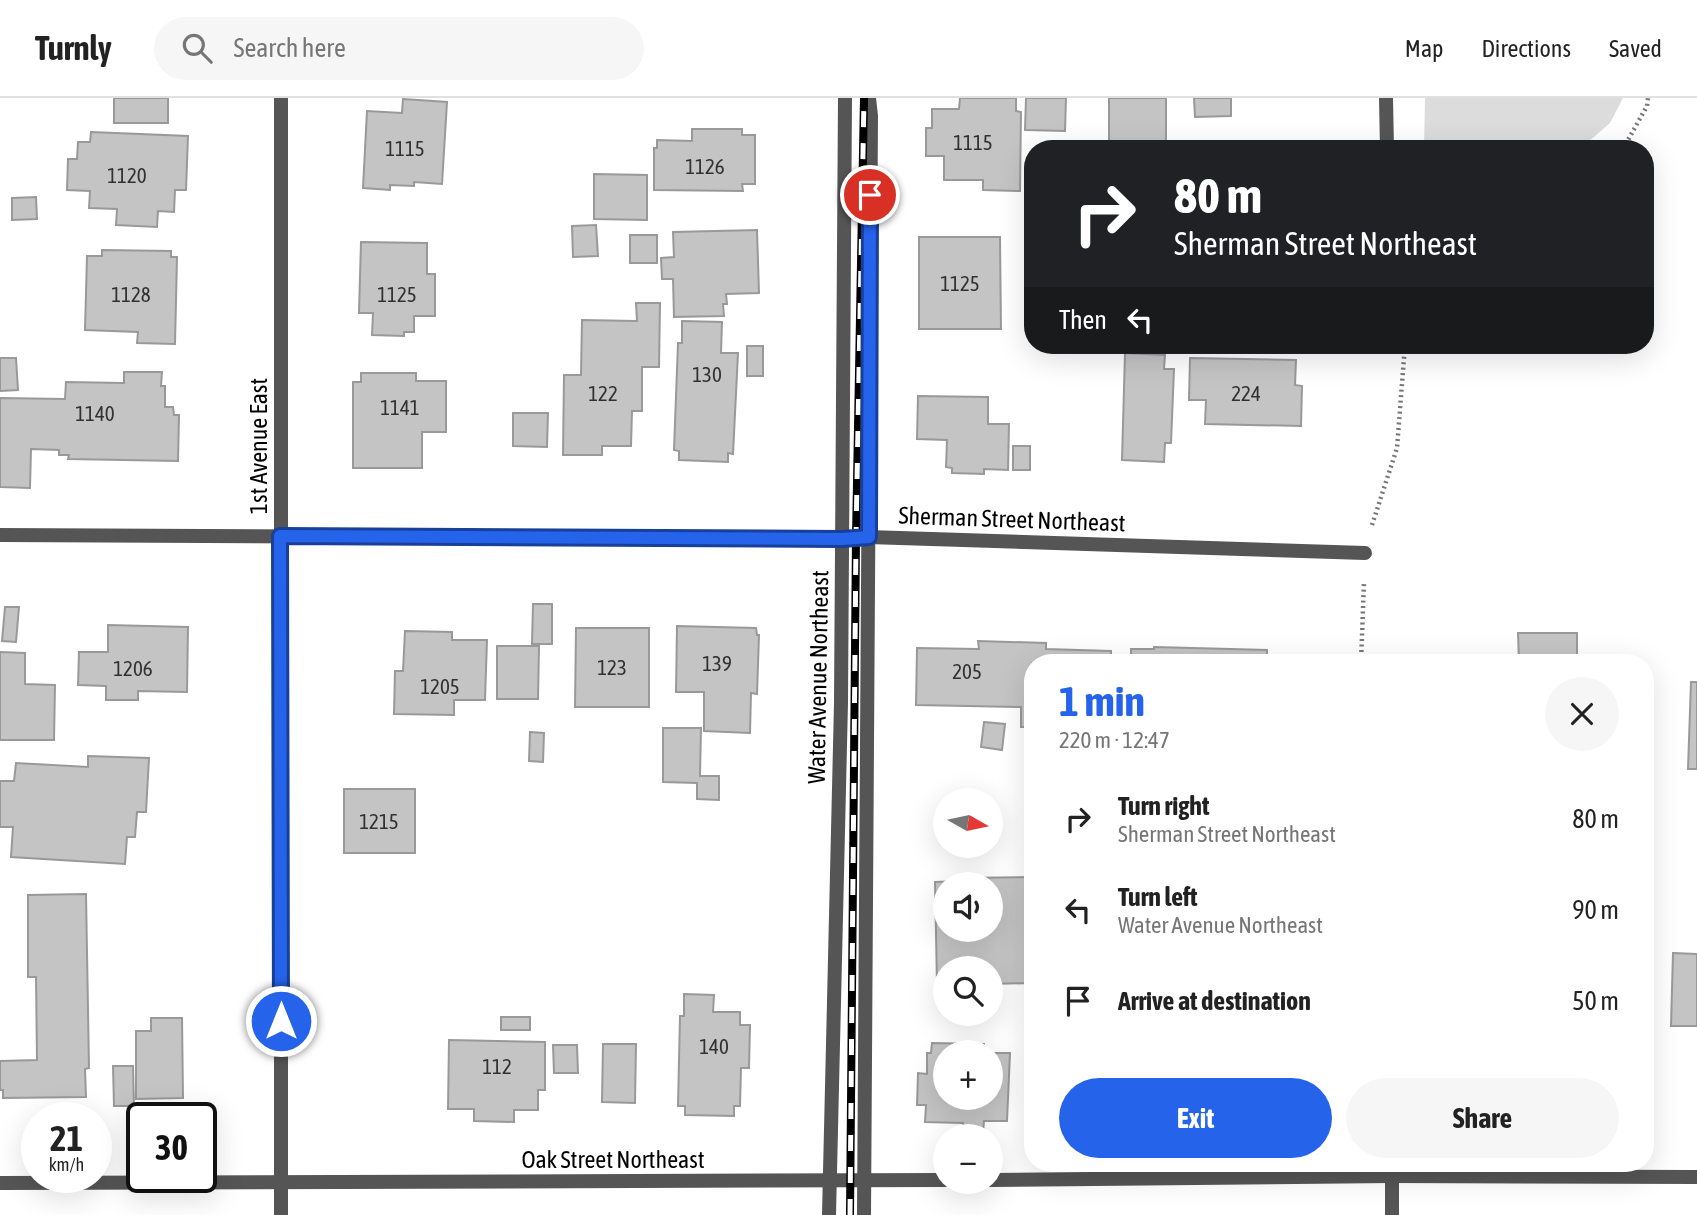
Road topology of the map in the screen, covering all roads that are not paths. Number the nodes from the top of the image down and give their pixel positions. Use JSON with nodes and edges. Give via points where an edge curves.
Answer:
{"nodes":[{"id":1,"x":281,"y":98,"type":"edge"},
{"id":2,"x":845,"y":98,"type":"edge"},
{"id":3,"x":869,"y":98,"type":"edge"},
{"id":4,"x":1386,"y":98,"type":"edge"},
{"id":5,"x":1387,"y":140,"type":"edge"},
{"id":6,"x":0,"y":535,"type":"edge"},
{"id":7,"x":280,"y":536,"type":"junction"},
{"id":8,"x":869,"y":537,"type":"junction"},
{"id":9,"x":842,"y":539,"type":"junction"},
{"id":10,"x":1365,"y":553,"type":"road end"},
{"id":11,"x":1312,"y":1172,"type":"edge"},
{"id":12,"x":1392,"y":1172,"type":"edge"},
{"id":13,"x":1479,"y":1172,"type":"edge"},
{"id":14,"x":1697,"y":1177,"type":"edge"},
{"id":15,"x":933,"y":1180,"type":"edge"},
{"id":16,"x":1003,"y":1180,"type":"edge"},
{"id":17,"x":830,"y":1181,"type":"junction"},
{"id":18,"x":865,"y":1181,"type":"junction"},
{"id":19,"x":281,"y":1182,"type":"junction"},
{"id":20,"x":0,"y":1183,"type":"edge"},
{"id":21,"x":282,"y":1215,"type":"edge"},
{"id":22,"x":829,"y":1215,"type":"edge"},
{"id":23,"x":864,"y":1215,"type":"edge"},
{"id":24,"x":1392,"y":1215,"type":"edge"}],
"edges":[{"from":1,"to":7,"type":"street","name":"1st Avenue East"},
{"from":2,"to":9,"type":"street","name":"Water Avenue Northeast"},
{"from":3,"to":8,"type":"street","name":"Water Avenue Northeast"},
{"from":4,"to":5,"type":"street"},
{"from":6,"to":7,"type":"street","name":"Sherman Street Northeast"},
{"from":7,"to":9,"type":"street","name":"Sherman Street Northeast"},
{"from":7,"to":19,"type":"street","name":"1st Avenue East"},
{"from":8,"to":9,"type":"street","name":"Sherman Street Northeast"},
{"from":8,"to":10,"type":"street","name":"Sherman Street Northeast"},
{"from":8,"to":18,"type":"street","name":"Water Avenue Northeast"},
{"from":9,"to":17,"type":"street","name":"Water Avenue Northeast"},
{"from":11,"to":16,"type":"street"},
{"from":12,"to":24,"type":"street"},
{"from":13,"to":14,"type":"street"},
{"from":15,"to":18,"type":"street","name":"Oak Street Northeast"},
{"from":17,"to":18,"type":"street","name":"Oak Street Northeast"},
{"from":17,"to":19,"type":"street","name":"Oak Street Northeast"},
{"from":17,"to":22,"type":"street","name":"Water Avenue Northeast"},
{"from":18,"to":23,"type":"street","name":"Water Avenue Northeast"},
{"from":19,"to":20,"type":"street","name":"Oak Street Northeast"},
{"from":19,"to":21,"type":"street","name":"1st Avenue East"}]}
